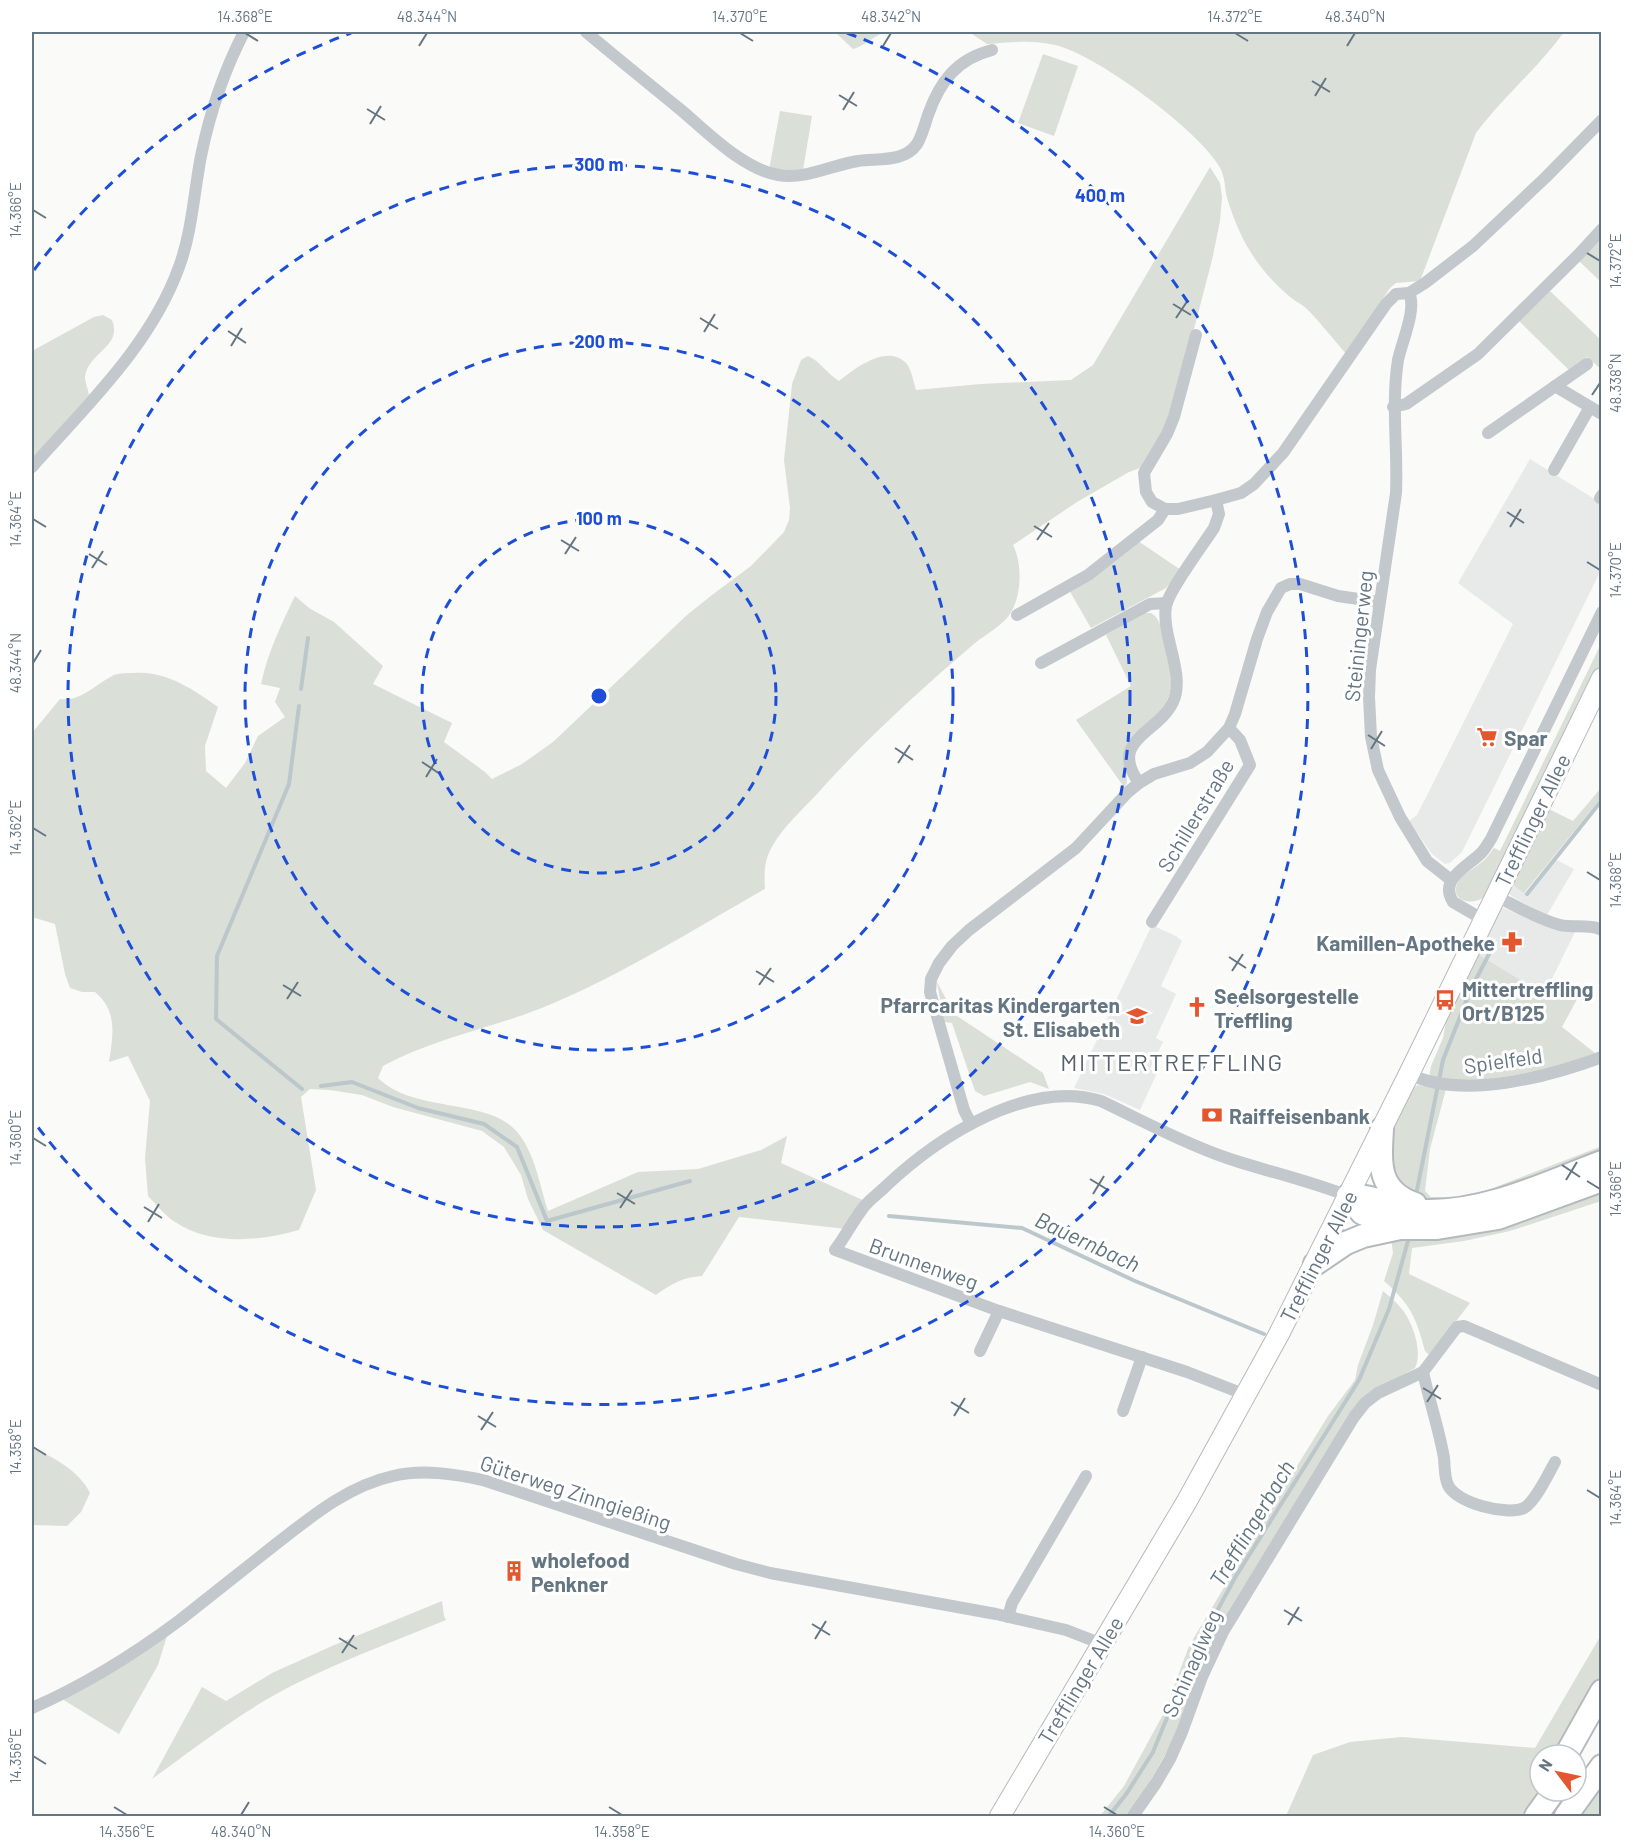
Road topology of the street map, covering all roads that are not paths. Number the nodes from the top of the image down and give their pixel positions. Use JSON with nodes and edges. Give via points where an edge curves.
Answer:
{"nodes":[{"id":1,"x":244,"y":32,"type":"edge"},
{"id":2,"x":586,"y":32,"type":"edge"},
{"id":3,"x":992,"y":50,"type":"dead end"},
{"id":4,"x":1602,"y":120,"type":"edge"},
{"id":5,"x":1602,"y":229,"type":"edge"},
{"id":6,"x":1409,"y":293,"type":"junction"},
{"id":7,"x":1196,"y":335,"type":"dead end"},
{"id":8,"x":1587,"y":364,"type":"dead end"},
{"id":9,"x":1555,"y":386,"type":"junction"},
{"id":10,"x":1590,"y":407,"type":"junction"},
{"id":11,"x":1393,"y":408,"type":"junction"},
{"id":12,"x":1602,"y":414,"type":"edge"},
{"id":13,"x":1488,"y":433,"type":"dead end"},
{"id":14,"x":32,"y":467,"type":"edge"},
{"id":15,"x":1554,"y":470,"type":"dead end"},
{"id":16,"x":1216,"y":500,"type":"junction"},
{"id":17,"x":1165,"y":509,"type":"junction"},
{"id":18,"x":1379,"y":602,"type":"junction"},
{"id":19,"x":1167,"y":603,"type":"junction"},
{"id":20,"x":1602,"y":612,"type":"edge"},
{"id":21,"x":1017,"y":615,"type":"dead end"},
{"id":22,"x":1041,"y":663,"type":"dead end"},
{"id":23,"x":1602,"y":678,"type":"edge"},
{"id":24,"x":1229,"y":728,"type":"junction"},
{"id":25,"x":1139,"y":783,"type":"junction"},
{"id":26,"x":1451,"y":880,"type":"junction"},
{"id":27,"x":1496,"y":896,"type":"junction"},
{"id":28,"x":1484,"y":920,"type":"junction"},
{"id":29,"x":1152,"y":922,"type":"dead end"},
{"id":30,"x":1600,"y":925,"type":"edge"},
{"id":31,"x":1602,"y":1057,"type":"edge"},
{"id":32,"x":1418,"y":1078,"type":"junction"},
{"id":33,"x":971,"y":1124,"type":"junction"},
{"id":34,"x":1382,"y":1129,"type":"junction"},
{"id":35,"x":1602,"y":1162,"type":"edge"},
{"id":36,"x":1602,"y":1180,"type":"edge"},
{"id":37,"x":1348,"y":1196,"type":"junction"},
{"id":38,"x":1443,"y":1209,"type":"junction"},
{"id":39,"x":1400,"y":1228,"type":"junction"},
{"id":40,"x":1315,"y":1264,"type":"junction"},
{"id":41,"x":999,"y":1311,"type":"junction"},
{"id":42,"x":980,"y":1351,"type":"dead end"},
{"id":43,"x":1142,"y":1357,"type":"junction"},
{"id":44,"x":1423,"y":1372,"type":"junction"},
{"id":45,"x":1602,"y":1385,"type":"edge"},
{"id":46,"x":1246,"y":1395,"type":"junction"},
{"id":47,"x":1123,"y":1410,"type":"dead end"},
{"id":48,"x":1555,"y":1462,"type":"dead end"},
{"id":49,"x":1086,"y":1476,"type":"dead end"},
{"id":50,"x":1008,"y":1617,"type":"junction"},
{"id":51,"x":1098,"y":1643,"type":"junction"},
{"id":52,"x":1602,"y":1691,"type":"edge"},
{"id":53,"x":32,"y":1708,"type":"edge"},
{"id":54,"x":1602,"y":1722,"type":"edge"},
{"id":55,"x":1573,"y":1743,"type":"edge"},
{"id":56,"x":1587,"y":1743,"type":"edge"},
{"id":57,"x":1602,"y":1766,"type":"edge"},
{"id":58,"x":1546,"y":1803,"type":"edge"},
{"id":59,"x":1000,"y":1816,"type":"edge"},
{"id":60,"x":1133,"y":1816,"type":"edge"},
{"id":61,"x":1537,"y":1816,"type":"edge"},
{"id":62,"x":1566,"y":1816,"type":"edge"}],
"edges":[{"from":1,"to":14,"type":"street","via":[[207,128],[186,243],[171,289],[112,377]]},
{"from":2,"to":3,"type":"street","via":[[743,159],[765,172],[794,176],[856,161],[902,156],[912,150],[935,98],[953,70]]},
{"from":4,"to":6,"type":"street","via":[[1473,246]]},
{"from":5,"to":11,"type":"street","via":[[1478,354],[1406,405]]},
{"from":6,"to":11,"type":"street","name":"Steiningerweg","via":[[1412,308],[1401,345]]},
{"from":6,"to":16,"type":"street","via":[[1396,294],[1386,304],[1273,466],[1241,493]]},
{"from":7,"to":17,"type":"street","via":[[1174,417],[1144,473],[1146,492]]},
{"from":8,"to":9,"type":"street"},
{"from":9,"to":10,"type":"street"},
{"from":9,"to":13,"type":"street"},
{"from":10,"to":12,"type":"street"},
{"from":10,"to":15,"type":"street"},
{"from":11,"to":18,"type":"street","name":"Steiningerweg","via":[[1396,494]]},
{"from":16,"to":17,"type":"street"},
{"from":16,"to":19,"type":"street","via":[[1219,514],[1215,528]]},
{"from":17,"to":21,"type":"street","via":[[1158,520],[1088,575]]},
{"from":18,"to":24,"type":"street","via":[[1338,596],[1300,584],[1281,588],[1267,612]]},
{"from":18,"to":26,"type":"street","name":"Steiningerweg","via":[[1369,697],[1374,755],[1392,802],[1420,852]]},
{"from":19,"to":22,"type":"street","via":[[1150,604]]},
{"from":19,"to":25,"type":"street","via":[[1166,621],[1177,690],[1171,707],[1130,749],[1129,765]]},
{"from":20,"to":26,"type":"street","via":[[1491,839]]},
{"from":23,"to":27,"type":"main road","name":"Trefflinger Allee"},
{"from":24,"to":25,"type":"street","via":[[1207,752],[1190,763]]},
{"from":24,"to":29,"type":"street","name":"Schillerstraße","via":[[1240,741],[1250,765]]},
{"from":25,"to":33,"type":"street","via":[[1076,848],[952,946],[931,979],[930,992],[939,1027]]},
{"from":26,"to":28,"type":"street","via":[[1453,902]]},
{"from":27,"to":28,"type":"main road","name":"Trefflinger Allee"},
{"from":27,"to":30,"type":"street","via":[[1558,925]]},
{"from":28,"to":32,"type":"main road","name":"Trefflinger Allee"},
{"from":31,"to":32,"type":"street","name":"Spielfeld","via":[[1544,1076],[1470,1086]]},
{"from":32,"to":34,"type":"main road","name":"Trefflinger Allee"},
{"from":33,"to":37,"type":"street","via":[[1000,1111],[1051,1097],[1085,1097],[1212,1152]]},
{"from":33,"to":41,"type":"street","name":"Brunnenweg","via":[[922,1155],[870,1200],[835,1250]]},
{"from":34,"to":37,"type":"main road","name":"Trefflinger Allee"},
{"from":34,"to":38,"type":"highway","via":[[1380,1161],[1387,1184],[1400,1197],[1421,1206]]},
{"from":35,"to":38,"type":"highway","via":[[1474,1206]]},
{"from":36,"to":39,"type":"highway","via":[[1498,1218],[1437,1228]]},
{"from":37,"to":38,"type":"highway","via":[[1363,1195],[1409,1209]]},
{"from":37,"to":39,"type":"highway","via":[[1362,1213]]},
{"from":37,"to":40,"type":"main road","name":"Trefflinger Allee"},
{"from":39,"to":40,"type":"highway","via":[[1346,1243]]},
{"from":40,"to":46,"type":"main road","name":"Trefflinger Allee"},
{"from":41,"to":42,"type":"street","name":"Brunnenweg"},
{"from":41,"to":43,"type":"street","name":"Brunnenweg"},
{"from":43,"to":46,"type":"street","name":"Brunnenweg"},
{"from":43,"to":47,"type":"street"},
{"from":44,"to":45,"type":"street","via":[[1451,1333],[1464,1326]]},
{"from":44,"to":48,"type":"street","via":[[1445,1474],[1455,1494],[1500,1510],[1525,1508]]},
{"from":44,"to":60,"type":"street","name":"Schinaglweg","via":[[1378,1393],[1354,1417],[1223,1632],[1170,1759]]},
{"from":46,"to":51,"type":"main road","name":"Trefflinger Allee","via":[[1187,1501]]},
{"from":49,"to":50,"type":"street","via":[[1012,1603]]},
{"from":50,"to":51,"type":"street","name":"Güterweg Zinngießing","via":[[1066,1630]]},
{"from":50,"to":53,"type":"street","name":"Güterweg Zinngießing","via":[[747,1567],[483,1480],[420,1472],[370,1483],[330,1503],[139,1649],[72,1690]]},
{"from":51,"to":59,"type":"main road","name":"Trefflinger Allee"},
{"from":52,"to":55,"type":"highway"},
{"from":54,"to":56,"type":"highway"},
{"from":57,"to":62,"type":"highway"},
{"from":58,"to":61,"type":"highway"}]}
